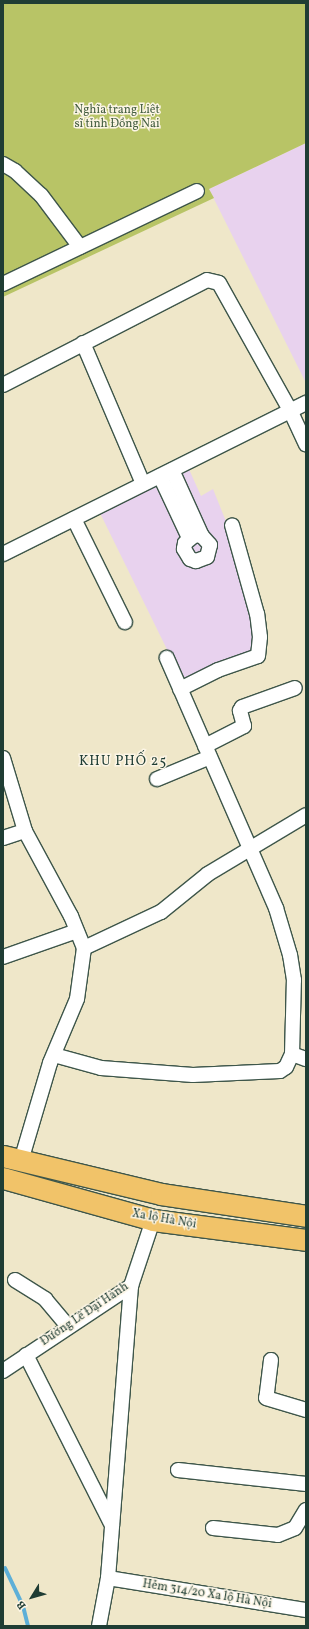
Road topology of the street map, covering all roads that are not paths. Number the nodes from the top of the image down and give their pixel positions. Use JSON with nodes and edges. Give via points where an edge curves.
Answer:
{"nodes":[{"id":1,"x":3,"y":164,"type":"edge"},
{"id":2,"x":197,"y":190,"type":"dead end"},
{"id":3,"x":80,"y":247,"type":"junction"},
{"id":4,"x":3,"y":284,"type":"edge"},
{"id":5,"x":84,"y":343,"type":"junction"},
{"id":6,"x":3,"y":386,"type":"edge"},
{"id":7,"x":306,"y":402,"type":"edge"},
{"id":8,"x":290,"y":410,"type":"junction"},
{"id":9,"x":306,"y":445,"type":"edge"},
{"id":10,"x":166,"y":473,"type":"junction"},
{"id":11,"x":144,"y":484,"type":"junction"},
{"id":12,"x":74,"y":519,"type":"junction"},
{"id":13,"x":232,"y":525,"type":"dead end"},
{"id":14,"x":196,"y":537,"type":"dead end"},
{"id":15,"x":3,"y":554,"type":"edge"},
{"id":16,"x":125,"y":622,"type":"dead end"},
{"id":17,"x":167,"y":658,"type":"dead end"},
{"id":18,"x":295,"y":688,"type":"dead end"},
{"id":19,"x":180,"y":689,"type":"junction"},
{"id":20,"x":207,"y":752,"type":"junction"},
{"id":21,"x":3,"y":758,"type":"edge"},
{"id":22,"x":158,"y":779,"type":"dead end"},
{"id":23,"x":306,"y":815,"type":"edge"},
{"id":24,"x":25,"y":831,"type":"junction"},
{"id":25,"x":3,"y":838,"type":"edge"},
{"id":26,"x":248,"y":848,"type":"junction"},
{"id":27,"x":77,"y":931,"type":"junction"},
{"id":28,"x":84,"y":948,"type":"junction"},
{"id":29,"x":3,"y":957,"type":"edge"},
{"id":30,"x":292,"y":1054,"type":"junction"},
{"id":31,"x":54,"y":1055,"type":"junction"},
{"id":32,"x":306,"y":1059,"type":"edge"},
{"id":33,"x":12,"y":1158,"type":"edge"},
{"id":34,"x":3,"y":1178,"type":"edge"},
{"id":35,"x":306,"y":1216,"type":"edge"},
{"id":36,"x":153,"y":1220,"type":"junction"},
{"id":37,"x":306,"y":1240,"type":"edge"},
{"id":38,"x":16,"y":1280,"type":"dead end"},
{"id":39,"x":131,"y":1286,"type":"junction"},
{"id":40,"x":68,"y":1326,"type":"junction"},
{"id":41,"x":26,"y":1355,"type":"junction"},
{"id":42,"x":270,"y":1360,"type":"dead end"},
{"id":43,"x":3,"y":1371,"type":"edge"},
{"id":44,"x":306,"y":1410,"type":"edge"},
{"id":45,"x":178,"y":1470,"type":"dead end"},
{"id":46,"x":306,"y":1484,"type":"edge"},
{"id":47,"x":306,"y":1510,"type":"edge"},
{"id":48,"x":112,"y":1526,"type":"junction"},
{"id":49,"x":213,"y":1528,"type":"dead end"},
{"id":50,"x":108,"y":1578,"type":"junction"},
{"id":51,"x":306,"y":1610,"type":"edge"},
{"id":52,"x":99,"y":1626,"type":"edge"}],
"edges":[{"from":1,"to":3,"type":"street","via":[[41,195]]},
{"from":2,"to":3,"type":"street"},
{"from":3,"to":4,"type":"street"},
{"from":5,"to":6,"type":"street"},
{"from":5,"to":8,"type":"street","via":[[196,284],[207,280],[219,283]]},
{"from":5,"to":11,"type":"street"},
{"from":7,"to":8,"type":"street"},
{"from":8,"to":9,"type":"street"},
{"from":8,"to":10,"type":"street"},
{"from":10,"to":11,"type":"street"},
{"from":10,"to":14,"type":"street"},
{"from":11,"to":12,"type":"street"},
{"from":12,"to":15,"type":"street"},
{"from":12,"to":16,"type":"street"},
{"from":13,"to":19,"type":"street","via":[[257,614],[260,637],[258,656],[218,670]]},
{"from":17,"to":19,"type":"street"},
{"from":18,"to":20,"type":"street","via":[[242,707],[240,711],[244,726]]},
{"from":19,"to":20,"type":"street"},
{"from":20,"to":22,"type":"street"},
{"from":20,"to":26,"type":"street"},
{"from":21,"to":24,"type":"street"},
{"from":23,"to":26,"type":"street"},
{"from":24,"to":25,"type":"street"},
{"from":24,"to":27,"type":"street"},
{"from":26,"to":28,"type":"street","via":[[208,874],[161,912]]},
{"from":26,"to":30,"type":"street","via":[[276,908],[290,955],[295,990]]},
{"from":27,"to":28,"type":"street"},
{"from":27,"to":29,"type":"street"},
{"from":28,"to":31,"type":"street","via":[[77,999]]},
{"from":30,"to":31,"type":"street","via":[[286,1067],[280,1071],[193,1075],[101,1068]]},
{"from":30,"to":32,"type":"street"},
{"from":31,"to":33,"type":"street"},
{"from":33,"to":35,"type":"highway","name":"Xa lộ Hà Nội","via":[[161,1194]]},
{"from":34,"to":36,"type":"highway","name":"Xa lộ Hà Nội"},
{"from":36,"to":37,"type":"highway","name":"Xa lộ Hà Nội"},
{"from":36,"to":39,"type":"street","name":"Đường Lê Đại Hành"},
{"from":38,"to":40,"type":"street","via":[[45,1299]]},
{"from":39,"to":40,"type":"street","name":"Đường Lê Đại Hành"},
{"from":39,"to":48,"type":"street"},
{"from":40,"to":41,"type":"street","name":"Đường Lê Đại Hành"},
{"from":41,"to":43,"type":"street","name":"Đường Lê Đại Hành"},
{"from":41,"to":48,"type":"street"},
{"from":42,"to":44,"type":"street","via":[[266,1398]]},
{"from":45,"to":46,"type":"street"},
{"from":47,"to":49,"type":"street","via":[[295,1528],[278,1535]]},
{"from":48,"to":50,"type":"street"},
{"from":50,"to":51,"type":"street","name":"Hẻm 314/20 Xa lộ Hà Nội"},
{"from":50,"to":52,"type":"street"}]}
